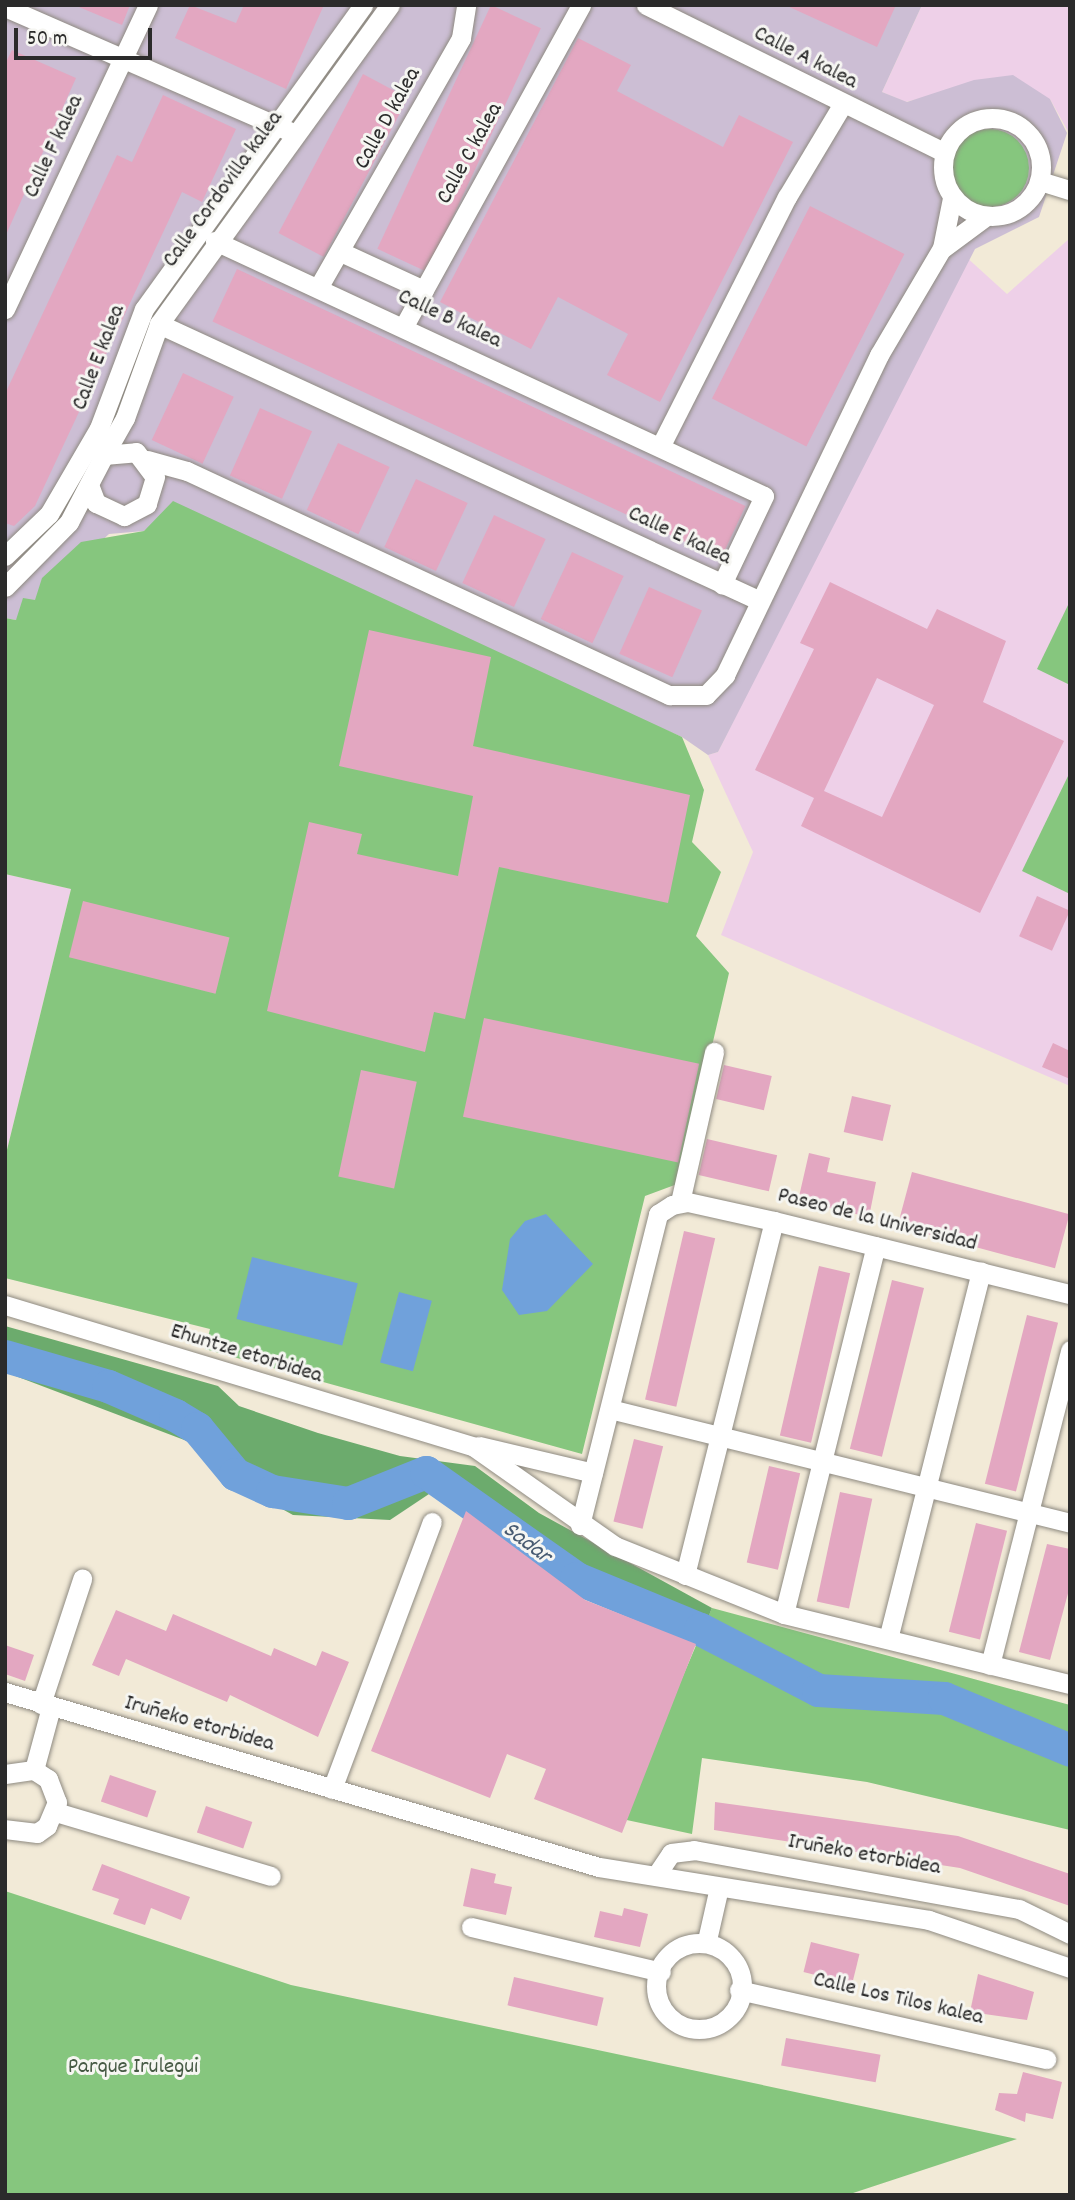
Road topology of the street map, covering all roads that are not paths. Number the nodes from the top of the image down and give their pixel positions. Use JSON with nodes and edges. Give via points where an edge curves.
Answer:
{"nodes":[{"id":1,"x":148,"y":5,"type":"edge"},
{"id":2,"x":363,"y":5,"type":"edge"},
{"id":3,"x":390,"y":5,"type":"edge"},
{"id":4,"x":466,"y":5,"type":"edge"},
{"id":5,"x":581,"y":5,"type":"edge"},
{"id":6,"x":646,"y":5,"type":"edge"},
{"id":7,"x":5,"y":7,"type":"edge"},
{"id":8,"x":125,"y":56,"type":"junction"},
{"id":9,"x":842,"y":105,"type":"junction"},
{"id":10,"x":287,"y":129,"type":"junction"},
{"id":11,"x":944,"y":152,"type":"junction"},
{"id":12,"x":1040,"y":181,"type":"junction"},
{"id":13,"x":1070,"y":190,"type":"edge"},
{"id":14,"x":952,"y":198,"type":"junction"},
{"id":15,"x":985,"y":217,"type":"junction"},
{"id":16,"x":215,"y":242,"type":"junction"},
{"id":17,"x":942,"y":248,"type":"junction"},
{"id":18,"x":343,"y":253,"type":"junction"},
{"id":19,"x":318,"y":288,"type":"junction"},
{"id":20,"x":424,"y":290,"type":"junction"},
{"id":21,"x":5,"y":309,"type":"edge"},
{"id":22,"x":159,"y":324,"type":"junction"},
{"id":23,"x":404,"y":326,"type":"junction"},
{"id":24,"x":125,"y":418,"type":"junction"},
{"id":25,"x":661,"y":446,"type":"junction"},
{"id":26,"x":104,"y":455,"type":"junction"},
{"id":27,"x":141,"y":456,"type":"junction"},
{"id":28,"x":215,"y":484,"type":"junction"},
{"id":29,"x":89,"y":485,"type":"junction"},
{"id":30,"x":154,"y":491,"type":"junction"},
{"id":31,"x":105,"y":510,"type":"junction"},
{"id":32,"x":69,"y":522,"type":"junction"},
{"id":33,"x":5,"y":556,"type":"edge"},
{"id":34,"x":722,"y":584,"type":"junction"},
{"id":35,"x":5,"y":587,"type":"edge"},
{"id":36,"x":758,"y":600,"type":"junction"},
{"id":37,"x":714,"y":1052,"type":"dead end"},
{"id":38,"x":676,"y":1204,"type":"junction"},
{"id":39,"x":774,"y":1221,"type":"junction"},
{"id":40,"x":877,"y":1246,"type":"junction"},
{"id":41,"x":981,"y":1272,"type":"junction"},
{"id":42,"x":1070,"y":1294,"type":"edge"},
{"id":43,"x":5,"y":1305,"type":"edge"},
{"id":44,"x":1070,"y":1350,"type":"edge"},
{"id":45,"x":610,"y":1409,"type":"junction"},
{"id":46,"x":720,"y":1436,"type":"junction"},
{"id":47,"x":474,"y":1447,"type":"junction"},
{"id":48,"x":822,"y":1462,"type":"junction"},
{"id":49,"x":593,"y":1473,"type":"junction"},
{"id":50,"x":927,"y":1487,"type":"junction"},
{"id":51,"x":1029,"y":1512,"type":"junction"},
{"id":52,"x":432,"y":1522,"type":"dead end"},
{"id":53,"x":1070,"y":1523,"type":"edge"},
{"id":54,"x":580,"y":1525,"type":"junction"},
{"id":55,"x":685,"y":1576,"type":"junction"},
{"id":56,"x":82,"y":1579,"type":"dead end"},
{"id":57,"x":784,"y":1614,"type":"junction"},
{"id":58,"x":888,"y":1639,"type":"junction"},
{"id":59,"x":990,"y":1665,"type":"junction"},
{"id":60,"x":1070,"y":1684,"type":"edge"},
{"id":61,"x":5,"y":1692,"type":"edge"},
{"id":62,"x":46,"y":1705,"type":"junction"},
{"id":63,"x":34,"y":1770,"type":"junction"},
{"id":64,"x":5,"y":1774,"type":"edge"},
{"id":65,"x":332,"y":1789,"type":"junction"},
{"id":66,"x":56,"y":1812,"type":"junction"},
{"id":67,"x":7,"y":1837,"type":"edge"},
{"id":68,"x":657,"y":1874,"type":"junction"},
{"id":69,"x":271,"y":1876,"type":"dead end"},
{"id":70,"x":719,"y":1887,"type":"junction"},
{"id":71,"x":471,"y":1927,"type":"dead end"},
{"id":72,"x":1070,"y":1934,"type":"edge"},
{"id":73,"x":706,"y":1940,"type":"junction"},
{"id":74,"x":1070,"y":1968,"type":"edge"},
{"id":75,"x":660,"y":1972,"type":"junction"},
{"id":76,"x":739,"y":1990,"type":"junction"},
{"id":77,"x":1046,"y":2059,"type":"dead end"}],
"edges":[{"from":1,"to":8,"type":"street","name":"Calle F kalea"},
{"from":2,"to":10,"type":"street","name":"Calle E kalea"},
{"from":3,"to":10,"type":"street","name":"Calle Cordovilla kalea"},
{"from":4,"to":18,"type":"street","name":"Calle D kalea","via":[[461,38]]},
{"from":5,"to":20,"type":"street","name":"Calle C kalea"},
{"from":6,"to":9,"type":"street","name":"Calle A kalea"},
{"from":7,"to":8,"type":"street"},
{"from":8,"to":10,"type":"street"},
{"from":8,"to":21,"type":"street","name":"Calle F kalea"},
{"from":9,"to":11,"type":"street","name":"Calle A kalea"},
{"from":9,"to":25,"type":"street","via":[[787,197]]},
{"from":10,"to":16,"type":"street","name":"Calle Cordovilla kalea"},
{"from":10,"to":33,"type":"street","name":"Calle E kalea","via":[[144,309],[99,428],[49,514]]},
{"from":11,"to":12,"type":"street","via":[[960,128],[990,117],[1014,122],[1041,155]]},
{"from":11,"to":14,"type":"street","via":[[942,175]]},
{"from":12,"to":13,"type":"street"},
{"from":12,"to":15,"type":"street","via":[[1018,208]]},
{"from":14,"to":15,"type":"street"},
{"from":14,"to":17,"type":"street"},
{"from":15,"to":17,"type":"street"},
{"from":16,"to":19,"type":"street","name":"Calle B kalea"},
{"from":16,"to":22,"type":"street","name":"Calle Cordovilla kalea"},
{"from":17,"to":36,"type":"street","via":[[879,355]]},
{"from":18,"to":19,"type":"street","name":"Calle D kalea"},
{"from":18,"to":20,"type":"street"},
{"from":19,"to":23,"type":"street","name":"Calle B kalea"},
{"from":20,"to":23,"type":"street","name":"Calle C kalea"},
{"from":22,"to":24,"type":"street","name":"Calle Cordovilla kalea"},
{"from":22,"to":34,"type":"street","name":"Calle E kalea"},
{"from":23,"to":25,"type":"street","name":"Calle B kalea"},
{"from":24,"to":26,"type":"street","name":"Calle Cordovilla kalea"},
{"from":24,"to":27,"type":"street"},
{"from":25,"to":34,"type":"street","name":"Calle B kalea","via":[[764,496]]},
{"from":26,"to":27,"type":"street"},
{"from":26,"to":29,"type":"street"},
{"from":27,"to":28,"type":"street"},
{"from":27,"to":30,"type":"street"},
{"from":28,"to":30,"type":"street","via":[[177,480]]},
{"from":28,"to":36,"type":"street","via":[[687,699],[706,695],[725,675]]},
{"from":29,"to":31,"type":"street"},
{"from":29,"to":32,"type":"street"},
{"from":30,"to":31,"type":"street","via":[[137,512]]},
{"from":31,"to":32,"type":"street"},
{"from":32,"to":35,"type":"street"},
{"from":34,"to":36,"type":"street","name":"Calle E kalea"},
{"from":37,"to":38,"type":"street"},
{"from":38,"to":39,"type":"street","name":"Paseo de la Universidad"},
{"from":38,"to":45,"type":"street","via":[[658,1214]]},
{"from":39,"to":40,"type":"street","name":"Paseo de la Universidad"},
{"from":39,"to":46,"type":"street"},
{"from":40,"to":41,"type":"street","name":"Paseo de la Universidad"},
{"from":40,"to":48,"type":"street"},
{"from":41,"to":42,"type":"street","name":"Paseo de la Universidad"},
{"from":41,"to":50,"type":"street"},
{"from":43,"to":47,"type":"street","name":"Ehuntze etorbidea"},
{"from":44,"to":51,"type":"street"},
{"from":45,"to":46,"type":"street"},
{"from":45,"to":49,"type":"street"},
{"from":46,"to":48,"type":"street"},
{"from":46,"to":55,"type":"street"},
{"from":47,"to":49,"type":"street","name":"Ehuntze etorbidea"},
{"from":47,"to":54,"type":"street","name":"Ehuntze etorbidea"},
{"from":48,"to":50,"type":"street"},
{"from":48,"to":57,"type":"street"},
{"from":49,"to":54,"type":"street"},
{"from":50,"to":51,"type":"street"},
{"from":50,"to":58,"type":"street"},
{"from":51,"to":53,"type":"street"},
{"from":51,"to":59,"type":"street"},
{"from":52,"to":65,"type":"street"},
{"from":54,"to":55,"type":"street","name":"Ehuntze etorbidea"},
{"from":55,"to":57,"type":"street","name":"Ehuntze etorbidea"},
{"from":56,"to":62,"type":"street"},
{"from":57,"to":58,"type":"street","name":"Ehuntze etorbidea"},
{"from":58,"to":59,"type":"street","name":"Ehuntze etorbidea"},
{"from":59,"to":60,"type":"street","name":"Ehuntze etorbidea"},
{"from":61,"to":62,"type":"street","name":"Iruñeko etorbidea"},
{"from":62,"to":63,"type":"street"},
{"from":62,"to":65,"type":"street","name":"Iruñeko etorbidea"},
{"from":63,"to":64,"type":"street"},
{"from":63,"to":66,"type":"street","via":[[55,1790]]},
{"from":65,"to":68,"type":"street","name":"Iruñeko etorbidea","via":[[599,1867]]},
{"from":66,"to":67,"type":"street","via":[[37,1833]]},
{"from":66,"to":69,"type":"street"},
{"from":68,"to":70,"type":"street","name":"Iruñeko etorbidea"},
{"from":68,"to":72,"type":"street","name":"Iruñeko etorbidea","via":[[670,1853],[694,1850],[1019,1909]]},
{"from":70,"to":73,"type":"street"},
{"from":70,"to":74,"type":"street","name":"Iruñeko etorbidea","via":[[929,1920]]},
{"from":71,"to":75,"type":"street"},
{"from":73,"to":75,"type":"street","via":[[687,1943]]},
{"from":73,"to":76,"type":"street","via":[[730,1952]]},
{"from":75,"to":76,"type":"street","via":[[662,2011],[686,2030],[718,2026],[732,2013]]},
{"from":76,"to":77,"type":"street","name":"Calle Los Tilos kalea"}]}
